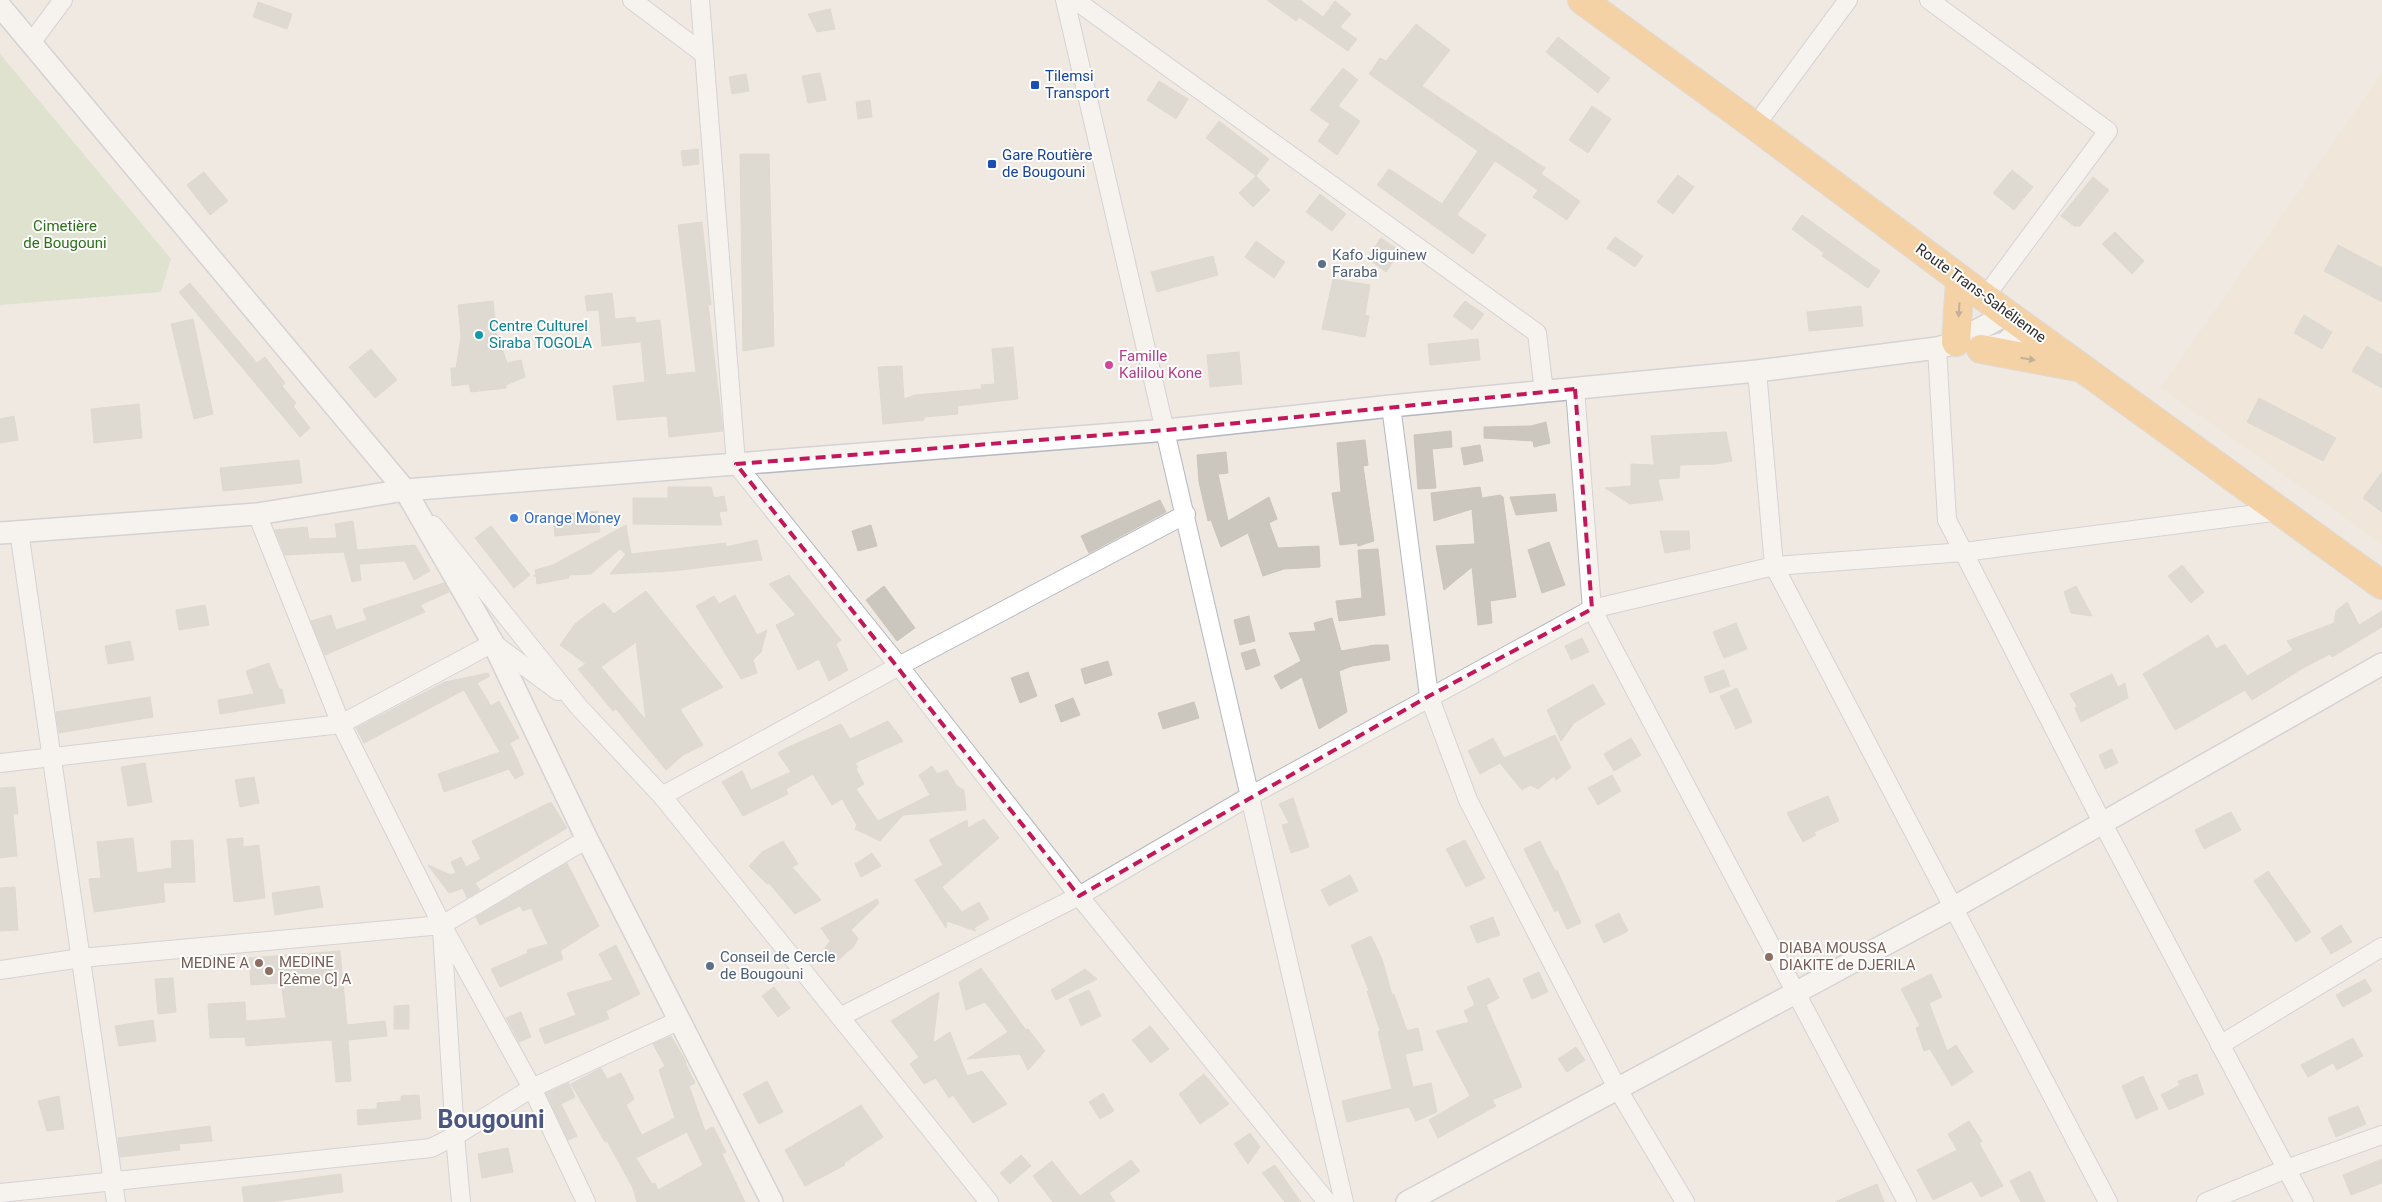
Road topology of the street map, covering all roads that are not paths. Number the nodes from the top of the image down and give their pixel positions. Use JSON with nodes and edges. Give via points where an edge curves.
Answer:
{"nodes":[{"id":1,"x":62,"y":0,"type":"edge"},
{"id":2,"x":632,"y":0,"type":"edge"},
{"id":3,"x":700,"y":0,"type":"edge"},
{"id":4,"x":1065,"y":0,"type":"edge"},
{"id":5,"x":1075,"y":0,"type":"edge"},
{"id":6,"x":1582,"y":0,"type":"edge"},
{"id":7,"x":1848,"y":0,"type":"edge"},
{"id":8,"x":1929,"y":0,"type":"edge"},
{"id":9,"x":0,"y":6,"type":"edge"},
{"id":10,"x":31,"y":43,"type":"junction"},
{"id":11,"x":704,"y":54,"type":"junction"},
{"id":12,"x":1756,"y":126,"type":"junction"},
{"id":13,"x":1960,"y":279,"type":"junction"},
{"id":14,"x":1986,"y":297,"type":"junction"},
{"id":15,"x":2016,"y":320,"type":"junction"},
{"id":16,"x":1956,"y":346,"type":"junction"},
{"id":17,"x":2085,"y":369,"type":"junction"},
{"id":18,"x":1757,"y":371,"type":"junction"},
{"id":19,"x":1575,"y":389,"type":"junction"},
{"id":20,"x":1544,"y":392,"type":"junction"},
{"id":21,"x":1391,"y":406,"type":"junction"},
{"id":22,"x":1167,"y":430,"type":"junction"},
{"id":23,"x":736,"y":464,"type":"junction"},
{"id":24,"x":405,"y":490,"type":"junction"},
{"id":25,"x":2280,"y":511,"type":"junction"},
{"id":26,"x":257,"y":514,"type":"junction"},
{"id":27,"x":1186,"y":514,"type":"junction"},
{"id":28,"x":10,"y":532,"type":"edge"},
{"id":29,"x":1964,"y":552,"type":"junction"},
{"id":30,"x":1774,"y":566,"type":"junction"},
{"id":31,"x":2382,"y":584,"type":"edge"},
{"id":32,"x":1592,"y":609,"type":"junction"},
{"id":33,"x":493,"y":643,"type":"junction"},
{"id":34,"x":2382,"y":664,"type":"edge"},
{"id":35,"x":899,"y":666,"type":"junction"},
{"id":36,"x":1429,"y":696,"type":"junction"},
{"id":37,"x":578,"y":706,"type":"junction"},
{"id":38,"x":341,"y":724,"type":"junction"},
{"id":39,"x":52,"y":758,"type":"junction"},
{"id":40,"x":0,"y":763,"type":"edge"},
{"id":41,"x":662,"y":796,"type":"junction"},
{"id":42,"x":1250,"y":796,"type":"junction"},
{"id":43,"x":2102,"y":822,"type":"junction"},
{"id":44,"x":587,"y":839,"type":"junction"},
{"id":45,"x":1080,"y":896,"type":"junction"},
{"id":46,"x":1953,"y":908,"type":"junction"},
{"id":47,"x":442,"y":925,"type":"junction"},
{"id":48,"x":2382,"y":947,"type":"edge"},
{"id":49,"x":81,"y":958,"type":"junction"},
{"id":50,"x":0,"y":970,"type":"edge"},
{"id":51,"x":1795,"y":992,"type":"junction"},
{"id":52,"x":842,"y":1016,"type":"junction"},
{"id":53,"x":680,"y":1020,"type":"junction"},
{"id":54,"x":2220,"y":1045,"type":"junction"},
{"id":55,"x":532,"y":1088,"type":"junction"},
{"id":56,"x":1617,"y":1088,"type":"junction"},
{"id":57,"x":2382,"y":1135,"type":"edge"},
{"id":58,"x":455,"y":1136,"type":"junction"},
{"id":59,"x":2286,"y":1169,"type":"junction"},
{"id":60,"x":113,"y":1180,"type":"junction"},
{"id":61,"x":0,"y":1193,"type":"edge"},
{"id":62,"x":116,"y":1202,"type":"edge"},
{"id":63,"x":461,"y":1202,"type":"edge"},
{"id":64,"x":586,"y":1202,"type":"edge"},
{"id":65,"x":772,"y":1202,"type":"edge"},
{"id":66,"x":989,"y":1202,"type":"edge"},
{"id":67,"x":1327,"y":1202,"type":"edge"},
{"id":68,"x":1344,"y":1202,"type":"edge"},
{"id":69,"x":1407,"y":1202,"type":"edge"},
{"id":70,"x":1685,"y":1202,"type":"edge"},
{"id":71,"x":1907,"y":1202,"type":"edge"},
{"id":72,"x":2108,"y":1202,"type":"edge"},
{"id":73,"x":2206,"y":1202,"type":"edge"},
{"id":74,"x":2304,"y":1202,"type":"edge"}],
"edges":[{"from":1,"to":10,"type":"street"},
{"from":2,"to":11,"type":"street"},
{"from":3,"to":11,"type":"street"},
{"from":4,"to":22,"type":"street"},
{"from":5,"to":20,"type":"street","via":[[1537,333]]},
{"from":6,"to":12,"type":"highway","name":"Route Trans-Sahélienne"},
{"from":7,"to":12,"type":"street"},
{"from":8,"to":14,"type":"street","via":[[2108,131]]},
{"from":9,"to":10,"type":"street"},
{"from":10,"to":24,"type":"street"},
{"from":11,"to":23,"type":"street"},
{"from":12,"to":13,"type":"highway","name":"Route Trans-Sahélienne"},
{"from":13,"to":14,"type":"highway","name":"Route Trans-Sahélienne"},
{"from":13,"to":16,"type":"highway","one_way":true},
{"from":14,"to":15,"type":"highway","name":"Route Trans-Sahélienne"},
{"from":15,"to":16,"type":"street"},
{"from":15,"to":17,"type":"highway","name":"Route Trans-Sahélienne"},
{"from":16,"to":17,"type":"highway","one_way":true},
{"from":16,"to":18,"type":"street"},
{"from":16,"to":29,"type":"street","via":[[1948,520]]},
{"from":17,"to":25,"type":"highway","name":"Route Trans-Sahélienne"},
{"from":18,"to":19,"type":"street"},
{"from":18,"to":30,"type":"street"},
{"from":19,"to":20,"type":"street"},
{"from":19,"to":32,"type":"street"},
{"from":20,"to":21,"type":"street"},
{"from":21,"to":22,"type":"street"},
{"from":21,"to":36,"type":"street"},
{"from":22,"to":23,"type":"street"},
{"from":22,"to":27,"type":"street"},
{"from":23,"to":24,"type":"street"},
{"from":23,"to":35,"type":"street"},
{"from":24,"to":26,"type":"street"},
{"from":24,"to":33,"type":"street"},
{"from":24,"to":37,"type":"street"},
{"from":25,"to":29,"type":"street"},
{"from":25,"to":31,"type":"highway","name":"Route Trans-Sahélienne"},
{"from":26,"to":28,"type":"street"},
{"from":26,"to":38,"type":"street"},
{"from":27,"to":35,"type":"street"},
{"from":27,"to":42,"type":"street"},
{"from":28,"to":39,"type":"street"},
{"from":29,"to":30,"type":"street"},
{"from":29,"to":43,"type":"street"},
{"from":30,"to":32,"type":"street"},
{"from":30,"to":46,"type":"street"},
{"from":32,"to":36,"type":"street"},
{"from":32,"to":51,"type":"street"},
{"from":33,"to":37,"type":"street"},
{"from":33,"to":38,"type":"street"},
{"from":33,"to":44,"type":"street"},
{"from":34,"to":43,"type":"street"},
{"from":35,"to":41,"type":"street"},
{"from":35,"to":45,"type":"street"},
{"from":36,"to":42,"type":"street"},
{"from":36,"to":56,"type":"street","via":[[1468,800]]},
{"from":37,"to":41,"type":"street"},
{"from":38,"to":39,"type":"street"},
{"from":38,"to":47,"type":"street"},
{"from":39,"to":40,"type":"street"},
{"from":39,"to":49,"type":"street"},
{"from":41,"to":52,"type":"street"},
{"from":42,"to":45,"type":"street"},
{"from":42,"to":68,"type":"street"},
{"from":43,"to":46,"type":"street"},
{"from":43,"to":54,"type":"street"},
{"from":44,"to":47,"type":"street"},
{"from":44,"to":53,"type":"street"},
{"from":45,"to":52,"type":"street"},
{"from":45,"to":67,"type":"street"},
{"from":46,"to":51,"type":"street"},
{"from":46,"to":72,"type":"street"},
{"from":47,"to":49,"type":"street"},
{"from":47,"to":55,"type":"street"},
{"from":47,"to":58,"type":"street"},
{"from":48,"to":54,"type":"street"},
{"from":49,"to":50,"type":"street"},
{"from":49,"to":60,"type":"street"},
{"from":51,"to":56,"type":"street"},
{"from":51,"to":71,"type":"street"},
{"from":52,"to":66,"type":"street"},
{"from":53,"to":55,"type":"street"},
{"from":53,"to":65,"type":"street"},
{"from":54,"to":59,"type":"street"},
{"from":55,"to":58,"type":"street"},
{"from":55,"to":64,"type":"street"},
{"from":56,"to":69,"type":"street"},
{"from":56,"to":70,"type":"street"},
{"from":57,"to":59,"type":"street"},
{"from":58,"to":60,"type":"street","via":[[431,1148]]},
{"from":58,"to":63,"type":"street"},
{"from":59,"to":73,"type":"street"},
{"from":59,"to":74,"type":"street"},
{"from":60,"to":61,"type":"street"},
{"from":60,"to":62,"type":"street"}]}
